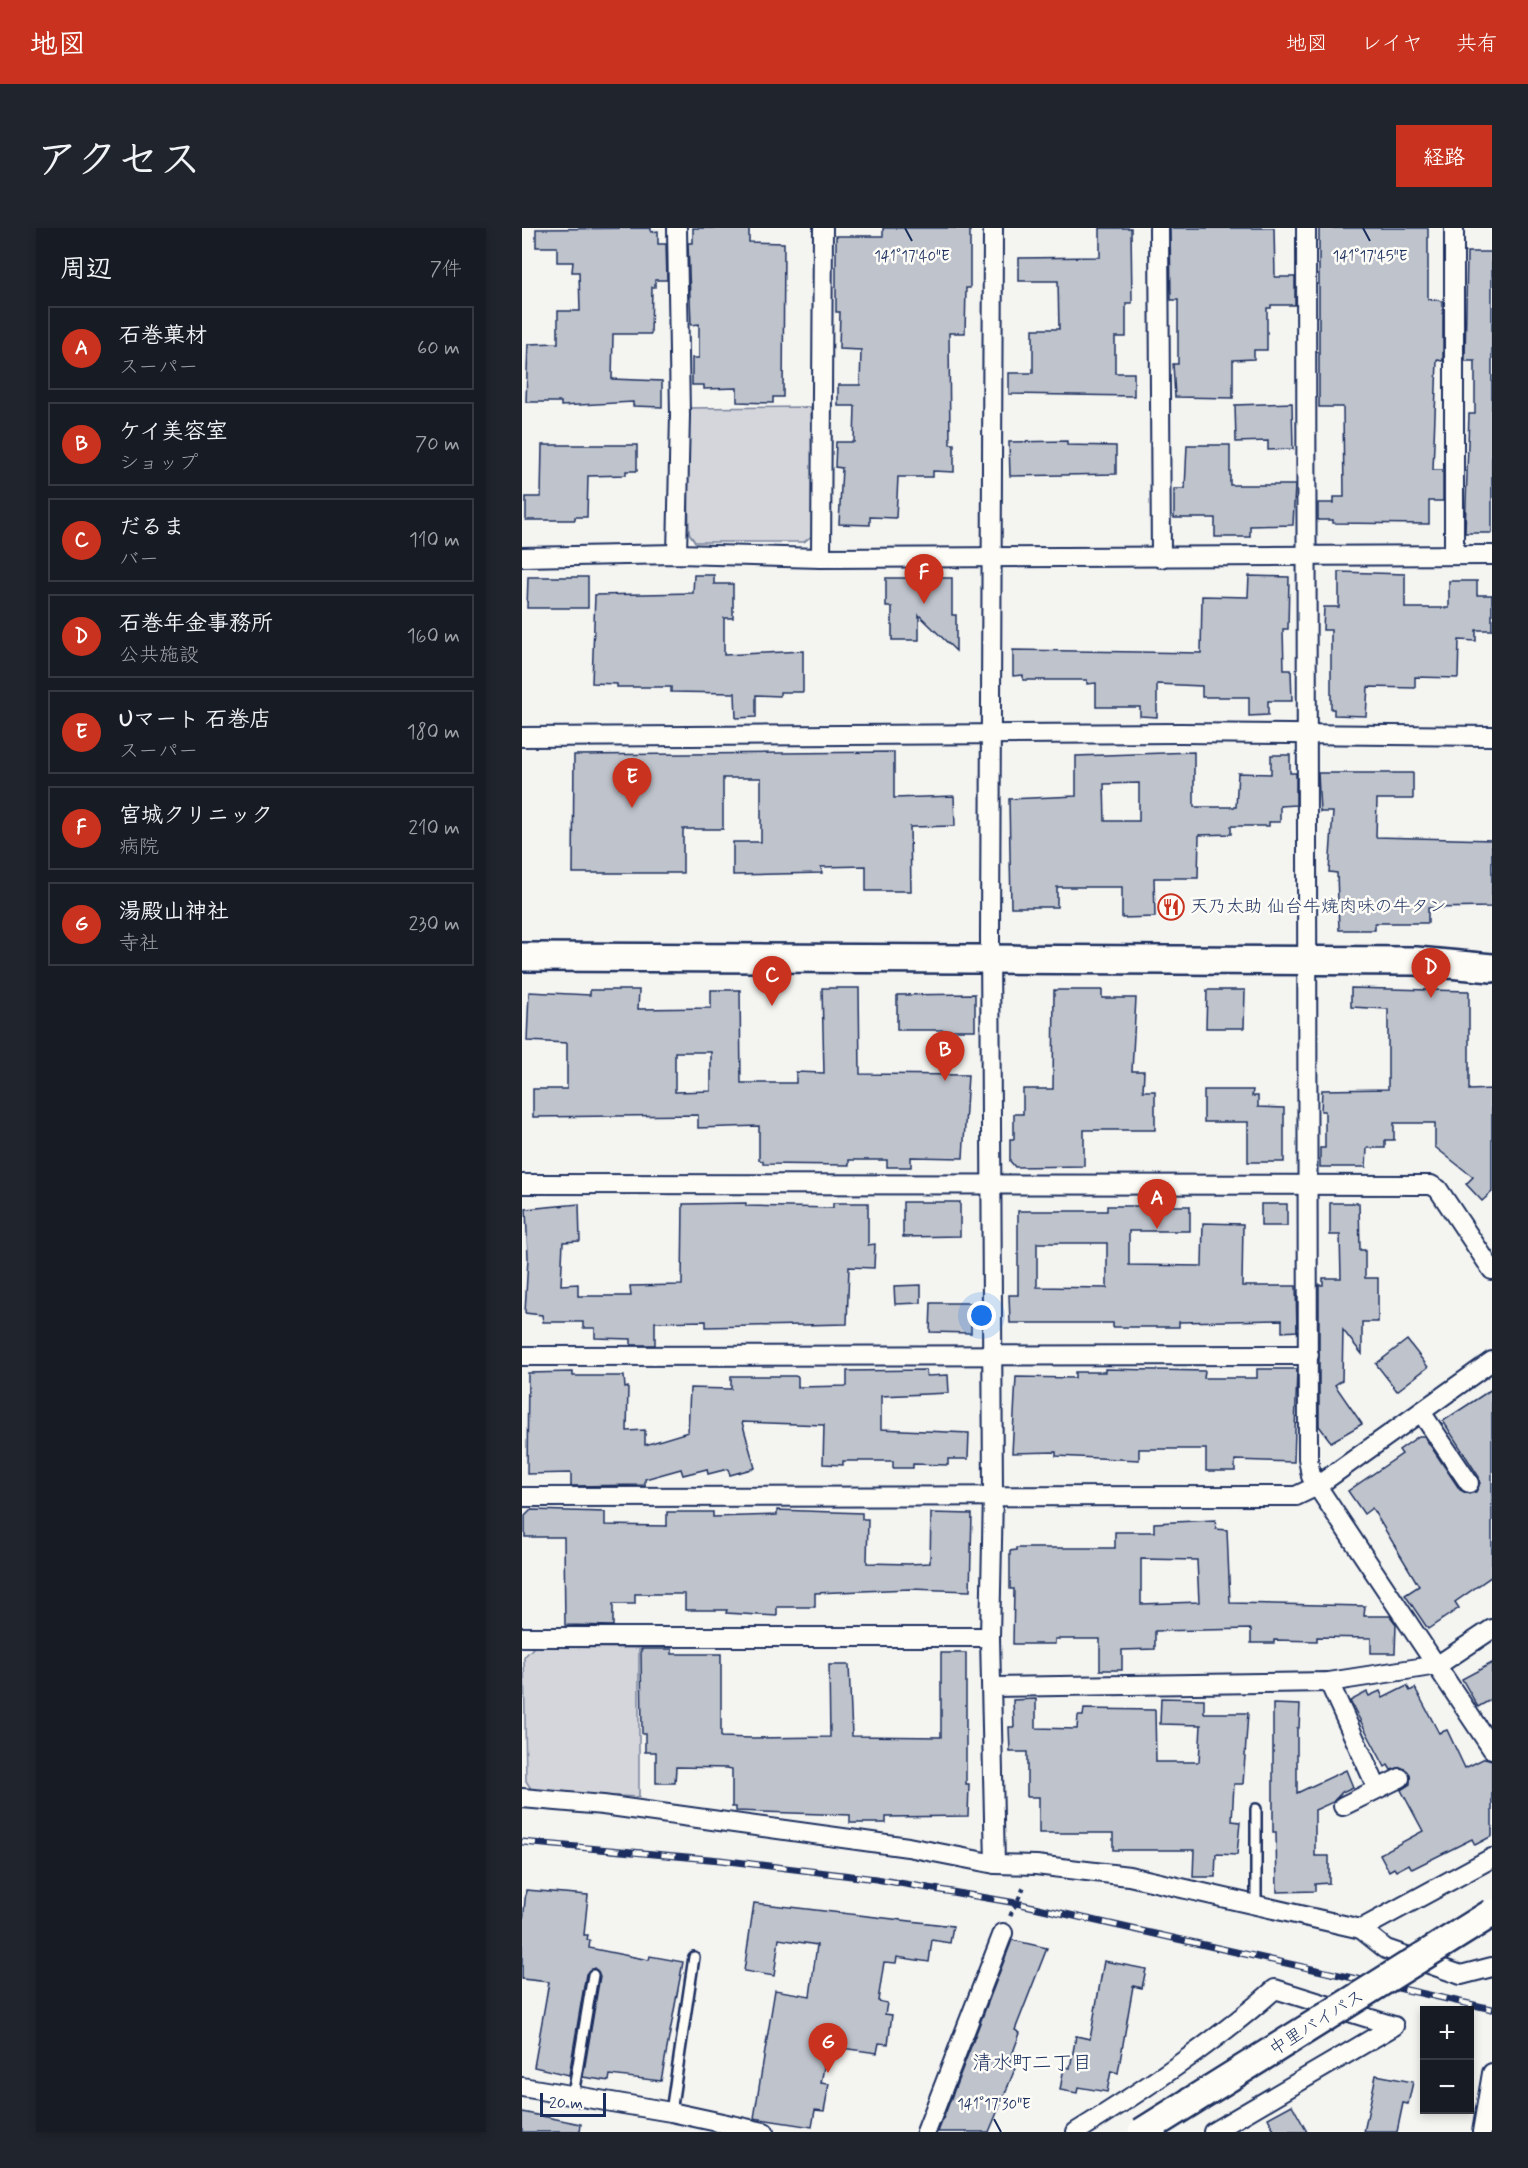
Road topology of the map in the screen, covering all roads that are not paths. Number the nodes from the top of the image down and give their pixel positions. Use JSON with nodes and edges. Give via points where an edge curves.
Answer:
{"nodes":[{"id":1,"x":676,"y":228,"type":"edge"},
{"id":2,"x":823,"y":228,"type":"edge"},
{"id":3,"x":993,"y":228,"type":"edge"},
{"id":4,"x":1159,"y":228,"type":"edge"},
{"id":5,"x":1306,"y":228,"type":"edge"},
{"id":6,"x":1454,"y":228,"type":"edge"},
{"id":7,"x":676,"y":554,"type":"junction"},
{"id":8,"x":1454,"y":555,"type":"junction"},
{"id":9,"x":1492,"y":555,"type":"edge"},
{"id":10,"x":993,"y":556,"type":"junction"},
{"id":11,"x":1308,"y":556,"type":"junction"},
{"id":12,"x":522,"y":557,"type":"edge"},
{"id":13,"x":821,"y":558,"type":"junction"},
{"id":14,"x":1161,"y":558,"type":"junction"},
{"id":15,"x":991,"y":734,"type":"junction"},
{"id":16,"x":1306,"y":735,"type":"junction"},
{"id":17,"x":1492,"y":736,"type":"edge"},
{"id":18,"x":522,"y":737,"type":"edge"},
{"id":19,"x":522,"y":957,"type":"edge"},
{"id":20,"x":1306,"y":960,"type":"junction"},
{"id":21,"x":991,"y":961,"type":"junction"},
{"id":22,"x":1492,"y":968,"type":"edge"},
{"id":23,"x":522,"y":1184,"type":"edge"},
{"id":24,"x":992,"y":1185,"type":"junction"},
{"id":25,"x":1308,"y":1186,"type":"junction"},
{"id":26,"x":1492,"y":1270,"type":"edge"},
{"id":27,"x":993,"y":1355,"type":"junction"},
{"id":28,"x":1309,"y":1355,"type":"junction"},
{"id":29,"x":522,"y":1356,"type":"edge"},
{"id":30,"x":1492,"y":1361,"type":"edge"},
{"id":31,"x":1421,"y":1412,"type":"junction"},
{"id":32,"x":1469,"y":1483,"type":"dead end"},
{"id":33,"x":1317,"y":1486,"type":"junction"},
{"id":34,"x":993,"y":1495,"type":"junction"},
{"id":35,"x":522,"y":1497,"type":"edge"},
{"id":36,"x":1492,"y":1629,"type":"edge"},
{"id":37,"x":522,"y":1637,"type":"edge"},
{"id":38,"x":990,"y":1637,"type":"junction"},
{"id":39,"x":1438,"y":1665,"type":"junction"},
{"id":40,"x":1329,"y":1682,"type":"junction"},
{"id":41,"x":993,"y":1687,"type":"junction"},
{"id":42,"x":1492,"y":1749,"type":"edge"},
{"id":43,"x":1400,"y":1778,"type":"dead end"},
{"id":44,"x":1377,"y":1788,"type":"junction"},
{"id":45,"x":522,"y":1798,"type":"edge"},
{"id":46,"x":1343,"y":1806,"type":"dead end"},
{"id":47,"x":1256,"y":1809,"type":"dead end"},
{"id":48,"x":1492,"y":1858,"type":"edge"},
{"id":49,"x":995,"y":1863,"type":"junction"},
{"id":50,"x":1256,"y":1905,"type":"junction"},
{"id":51,"x":1492,"y":1913,"type":"edge"},
{"id":52,"x":1361,"y":1929,"type":"junction"},
{"id":53,"x":1003,"y":1933,"type":"road end"},
{"id":54,"x":694,"y":1957,"type":"dead end"},
{"id":55,"x":1492,"y":1967,"type":"edge"},
{"id":56,"x":593,"y":1975,"type":"dead end"},
{"id":57,"x":1492,"y":2073,"type":"edge"},
{"id":58,"x":522,"y":2087,"type":"edge"},
{"id":59,"x":573,"y":2095,"type":"junction"},
{"id":60,"x":671,"y":2112,"type":"junction"},
{"id":61,"x":757,"y":2131,"type":"edge"},
{"id":62,"x":926,"y":2132,"type":"edge"},
{"id":63,"x":1076,"y":2132,"type":"edge"},
{"id":64,"x":1142,"y":2132,"type":"edge"},
{"id":65,"x":1214,"y":2132,"type":"edge"},
{"id":66,"x":1482,"y":2132,"type":"edge"}],
"edges":[{"from":1,"to":7,"type":"street","via":[[680,415]]},
{"from":2,"to":13,"type":"street"},
{"from":3,"to":10,"type":"street"},
{"from":4,"to":14,"type":"street"},
{"from":5,"to":11,"type":"street"},
{"from":6,"to":8,"type":"street"},
{"from":7,"to":12,"type":"street"},
{"from":7,"to":13,"type":"street"},
{"from":8,"to":9,"type":"street"},
{"from":8,"to":11,"type":"street"},
{"from":10,"to":13,"type":"street"},
{"from":10,"to":14,"type":"street"},
{"from":10,"to":15,"type":"street"},
{"from":11,"to":14,"type":"street"},
{"from":11,"to":16,"type":"street"},
{"from":15,"to":16,"type":"street"},
{"from":15,"to":18,"type":"street"},
{"from":15,"to":21,"type":"street"},
{"from":16,"to":17,"type":"street"},
{"from":16,"to":20,"type":"street"},
{"from":19,"to":21,"type":"street"},
{"from":20,"to":21,"type":"street"},
{"from":20,"to":22,"type":"street","via":[[1416,961]]},
{"from":20,"to":25,"type":"street"},
{"from":21,"to":24,"type":"street"},
{"from":23,"to":24,"type":"street"},
{"from":24,"to":25,"type":"street"},
{"from":24,"to":27,"type":"street"},
{"from":25,"to":26,"type":"street","via":[[1431,1185]]},
{"from":25,"to":28,"type":"street"},
{"from":27,"to":28,"type":"street"},
{"from":27,"to":29,"type":"street"},
{"from":27,"to":34,"type":"street"},
{"from":28,"to":33,"type":"street","via":[[1308,1458]]},
{"from":30,"to":31,"type":"street"},
{"from":31,"to":32,"type":"street"},
{"from":31,"to":33,"type":"street"},
{"from":33,"to":34,"type":"street","via":[[1296,1496]]},
{"from":33,"to":39,"type":"street"},
{"from":34,"to":35,"type":"street"},
{"from":34,"to":38,"type":"street"},
{"from":36,"to":39,"type":"street"},
{"from":37,"to":38,"type":"street"},
{"from":38,"to":41,"type":"street"},
{"from":39,"to":40,"type":"street"},
{"from":39,"to":42,"type":"street"},
{"from":40,"to":41,"type":"street"},
{"from":40,"to":44,"type":"street"},
{"from":41,"to":49,"type":"street"},
{"from":43,"to":44,"type":"street"},
{"from":44,"to":46,"type":"street"},
{"from":45,"to":49,"type":"street","via":[[603,1805],[908,1847]]},
{"from":47,"to":50,"type":"lane"},
{"from":48,"to":52,"type":"street"},
{"from":49,"to":50,"type":"street","via":[[1129,1876]]},
{"from":50,"to":52,"type":"street"},
{"from":51,"to":64,"type":"street","name":"中里バイパス","bridge":true},
{"from":52,"to":55,"type":"street","via":[[1386,1949],[1461,1975]]},
{"from":53,"to":62,"type":"street"},
{"from":54,"to":60,"type":"lane"},
{"from":56,"to":59,"type":"lane"},
{"from":57,"to":66,"type":"street"},
{"from":58,"to":59,"type":"street"},
{"from":59,"to":60,"type":"street"},
{"from":60,"to":61,"type":"street"},
{"from":63,"to":65,"type":"street","via":[[1244,2017],[1275,1989],[1394,2026]]}]}
